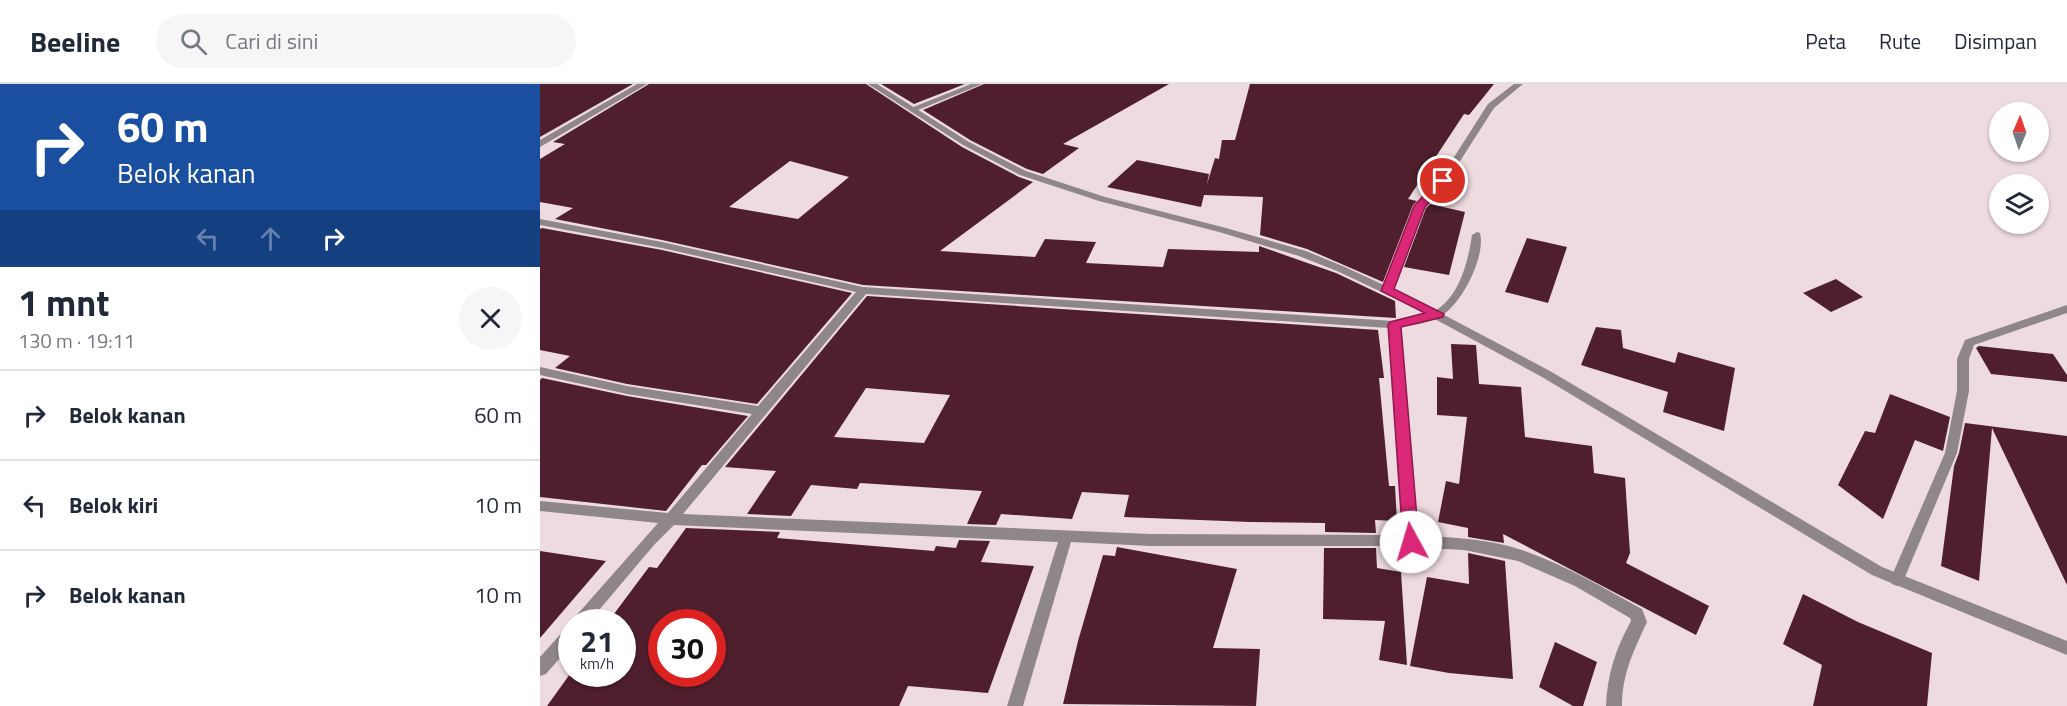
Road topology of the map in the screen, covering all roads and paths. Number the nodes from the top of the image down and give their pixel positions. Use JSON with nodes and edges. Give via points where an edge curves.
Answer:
{"nodes":[{"id":1,"x":643,"y":84,"type":"edge"},
{"id":2,"x":872,"y":84,"type":"edge"},
{"id":3,"x":978,"y":84,"type":"edge"},
{"id":4,"x":1520,"y":84,"type":"edge"},
{"id":5,"x":915,"y":108,"type":"junction"},
{"id":6,"x":540,"y":144,"type":"edge"},
{"id":7,"x":540,"y":222,"type":"edge"},
{"id":8,"x":1477,"y":235,"type":"dead end"},
{"id":9,"x":863,"y":290,"type":"junction"},
{"id":10,"x":1387,"y":291,"type":"junction"},
{"id":11,"x":2067,"y":309,"type":"edge"},
{"id":12,"x":1438,"y":314,"type":"junction"},
{"id":13,"x":1394,"y":325,"type":"junction"},
{"id":14,"x":540,"y":371,"type":"edge"},
{"id":15,"x":760,"y":411,"type":"junction"},
{"id":16,"x":540,"y":506,"type":"edge"},
{"id":17,"x":671,"y":519,"type":"junction"},
{"id":18,"x":1066,"y":537,"type":"junction"},
{"id":19,"x":1411,"y":542,"type":"junction"},
{"id":20,"x":1897,"y":580,"type":"junction"},
{"id":21,"x":591,"y":609,"type":"edge"},
{"id":22,"x":558,"y":648,"type":"edge"},
{"id":23,"x":2067,"y":648,"type":"edge"},
{"id":24,"x":540,"y":669,"type":"edge"},
{"id":25,"x":1015,"y":706,"type":"edge"},
{"id":26,"x":1614,"y":706,"type":"edge"}],
"edges":[{"from":1,"to":6,"type":"street"},
{"from":2,"to":5,"type":"street"},
{"from":3,"to":5,"type":"street"},
{"from":4,"to":10,"type":"street","via":[[1491,106],[1443,181],[1420,206]]},
{"from":5,"to":10,"type":"street","via":[[997,161],[1022,172],[1098,198],[1273,243]]},
{"from":7,"to":9,"type":"street"},
{"from":8,"to":12,"type":"street","via":[[1467,277]]},
{"from":9,"to":13,"type":"street"},
{"from":9,"to":15,"type":"street"},
{"from":10,"to":12,"type":"street"},
{"from":11,"to":20,"type":"street","via":[[1969,343],[1963,359],[1963,391],[1951,453]]},
{"from":12,"to":13,"type":"street"},
{"from":12,"to":20,"type":"street","via":[[1832,546]]},
{"from":13,"to":19,"type":"street"},
{"from":14,"to":15,"type":"street","via":[[627,390]]},
{"from":15,"to":17,"type":"street"},
{"from":16,"to":17,"type":"street"},
{"from":17,"to":18,"type":"street"},
{"from":17,"to":21,"type":"street"},
{"from":18,"to":19,"type":"street"},
{"from":18,"to":25,"type":"street"},
{"from":19,"to":26,"type":"street","via":[[1464,544],[1520,555],[1637,614],[1639,622],[1616,677]]},
{"from":20,"to":23,"type":"street"},
{"from":22,"to":24,"type":"street"}]}
